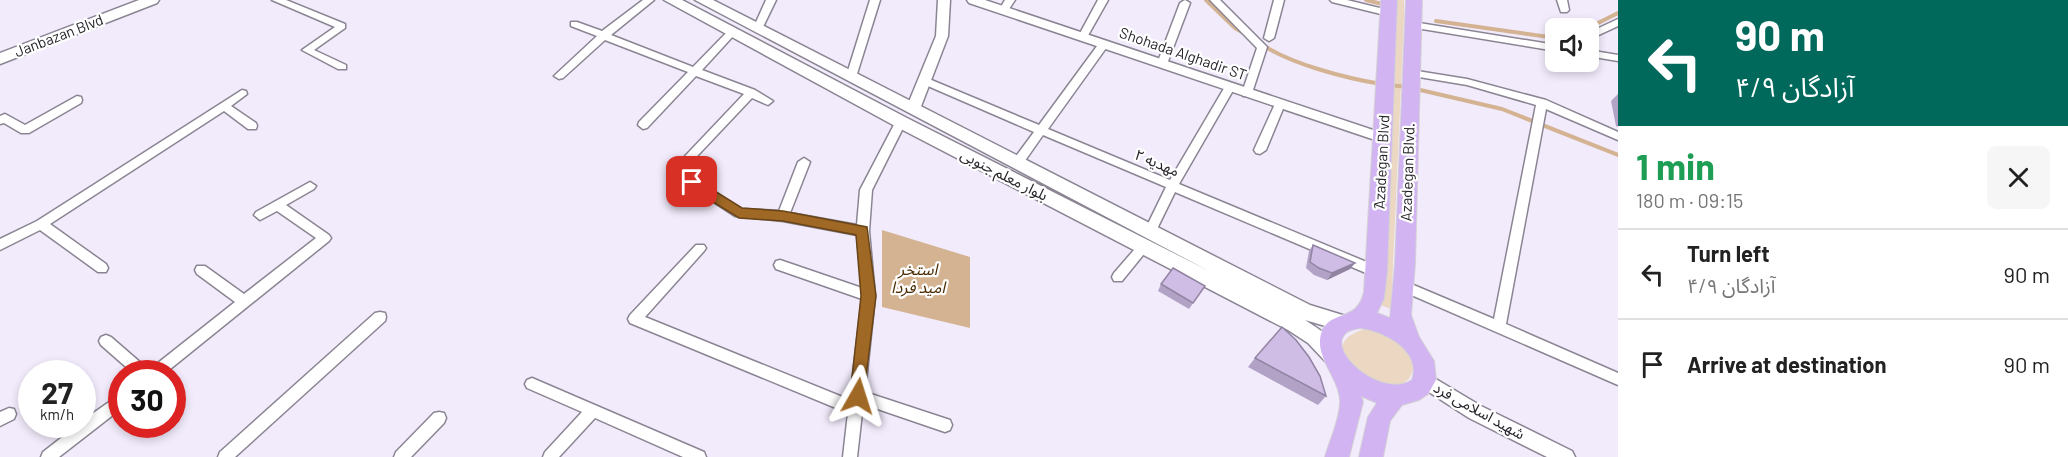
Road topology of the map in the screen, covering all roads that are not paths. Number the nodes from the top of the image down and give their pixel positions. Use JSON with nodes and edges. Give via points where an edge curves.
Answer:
{"nodes":[{"id":1,"x":123,"y":0,"type":"edge"},
{"id":2,"x":152,"y":0,"type":"edge"},
{"id":3,"x":277,"y":0,"type":"edge"},
{"id":4,"x":649,"y":0,"type":"edge"},
{"id":5,"x":671,"y":0,"type":"edge"},
{"id":6,"x":702,"y":0,"type":"edge"},
{"id":7,"x":771,"y":0,"type":"edge"},
{"id":8,"x":875,"y":0,"type":"edge"},
{"id":9,"x":944,"y":0,"type":"edge"},
{"id":10,"x":973,"y":0,"type":"edge"},
{"id":11,"x":1103,"y":0,"type":"edge"},
{"id":12,"x":1215,"y":0,"type":"edge"},
{"id":13,"x":1279,"y":0,"type":"edge"},
{"id":14,"x":1335,"y":0,"type":"edge"},
{"id":15,"x":1414,"y":0,"type":"edge"},
{"id":16,"x":1185,"y":3,"type":"dead end"},
{"id":17,"x":1007,"y":5,"type":"edge"},
{"id":18,"x":1389,"y":7,"type":"edge"},
{"id":19,"x":1618,"y":22,"type":"edge"},
{"id":20,"x":574,"y":24,"type":"dead end"},
{"id":21,"x":1413,"y":26,"type":"junction"},
{"id":22,"x":758,"y":28,"type":"junction"},
{"id":23,"x":732,"y":32,"type":"junction"},
{"id":24,"x":1599,"y":32,"type":"edge"},
{"id":25,"x":604,"y":35,"type":"junction"},
{"id":26,"x":1083,"y":37,"type":"junction"},
{"id":27,"x":1269,"y":38,"type":"dead end"},
{"id":28,"x":1104,"y":44,"type":"junction"},
{"id":29,"x":1545,"y":46,"type":"edge"},
{"id":30,"x":0,"y":48,"type":"edge"},
{"id":31,"x":1599,"y":55,"type":"edge"},
{"id":32,"x":1618,"y":58,"type":"edge"},
{"id":33,"x":0,"y":59,"type":"edge"},
{"id":34,"x":1162,"y":64,"type":"junction"},
{"id":35,"x":342,"y":66,"type":"dead end"},
{"id":36,"x":693,"y":71,"type":"junction"},
{"id":37,"x":1411,"y":73,"type":"junction"},
{"id":38,"x":559,"y":76,"type":"dead end"},
{"id":39,"x":851,"y":77,"type":"junction"},
{"id":40,"x":925,"y":81,"type":"junction"},
{"id":41,"x":1230,"y":87,"type":"junction"},
{"id":42,"x":751,"y":93,"type":"junction"},
{"id":43,"x":1247,"y":93,"type":"junction"},
{"id":44,"x":242,"y":94,"type":"dead end"},
{"id":45,"x":77,"y":100,"type":"dead end"},
{"id":46,"x":768,"y":101,"type":"dead end"},
{"id":47,"x":1542,"y":102,"type":"junction"},
{"id":48,"x":1280,"y":104,"type":"junction"},
{"id":49,"x":224,"y":106,"type":"junction"},
{"id":50,"x":913,"y":109,"type":"junction"},
{"id":51,"x":0,"y":120,"type":"edge"},
{"id":52,"x":901,"y":122,"type":"junction"},
{"id":53,"x":643,"y":125,"type":"dead end"},
{"id":54,"x":252,"y":126,"type":"dead end"},
{"id":55,"x":1040,"y":130,"type":"junction"},
{"id":56,"x":1618,"y":136,"type":"edge"},
{"id":57,"x":1383,"y":138,"type":"junction"},
{"id":58,"x":1260,"y":150,"type":"dead end"},
{"id":59,"x":804,"y":162,"type":"dead end"},
{"id":60,"x":1017,"y":162,"type":"junction"},
{"id":61,"x":310,"y":186,"type":"dead end"},
{"id":62,"x":1172,"y":186,"type":"junction"},
{"id":63,"x":1057,"y":192,"type":"junction"},
{"id":64,"x":278,"y":205,"type":"junction"},
{"id":65,"x":260,"y":215,"type":"dead end"},
{"id":66,"x":783,"y":216,"type":"junction"},
{"id":67,"x":41,"y":224,"type":"junction"},
{"id":68,"x":862,"y":231,"type":"junction"},
{"id":69,"x":1147,"y":238,"type":"junction"},
{"id":70,"x":0,"y":245,"type":"edge"},
{"id":71,"x":700,"y":248,"type":"dead end"},
{"id":72,"x":780,"y":265,"type":"dead end"},
{"id":73,"x":102,"y":268,"type":"dead end"},
{"id":74,"x":201,"y":270,"type":"dead end"},
{"id":75,"x":1377,"y":272,"type":"junction"},
{"id":76,"x":1118,"y":277,"type":"dead end"},
{"id":77,"x":1404,"y":286,"type":"junction"},
{"id":78,"x":869,"y":296,"type":"junction"},
{"id":79,"x":244,"y":301,"type":"junction"},
{"id":80,"x":380,"y":317,"type":"dead end"},
{"id":81,"x":1351,"y":321,"type":"junction"},
{"id":82,"x":1499,"y":326,"type":"junction"},
{"id":83,"x":106,"y":341,"type":"dead end"},
{"id":84,"x":1410,"y":341,"type":"junction"},
{"id":85,"x":128,"y":360,"type":"edge"},
{"id":86,"x":170,"y":360,"type":"edge"},
{"id":87,"x":1337,"y":362,"type":"junction"},
{"id":88,"x":1618,"y":379,"type":"edge"},
{"id":89,"x":1424,"y":380,"type":"junction"},
{"id":90,"x":532,"y":384,"type":"dead end"},
{"id":91,"x":1396,"y":396,"type":"junction"},
{"id":92,"x":856,"y":403,"type":"junction"},
{"id":93,"x":108,"y":410,"type":"edge"},
{"id":94,"x":592,"y":411,"type":"junction"},
{"id":95,"x":439,"y":418,"type":"dead end"},
{"id":96,"x":945,"y":424,"type":"dead end"},
{"id":97,"x":48,"y":457,"type":"edge"},
{"id":98,"x":225,"y":457,"type":"edge"},
{"id":99,"x":401,"y":457,"type":"edge"},
{"id":100,"x":550,"y":457,"type":"edge"},
{"id":101,"x":699,"y":457,"type":"edge"},
{"id":102,"x":850,"y":457,"type":"edge"},
{"id":103,"x":1338,"y":457,"type":"edge"},
{"id":104,"x":1371,"y":457,"type":"edge"},
{"id":105,"x":1566,"y":457,"type":"edge"}],
"edges":[{"from":1,"to":30,"type":"main road","name":"Janbazan Blvd"},
{"from":2,"to":33,"type":"main road","name":"Janbazan Blvd"},
{"from":3,"to":35,"type":"street","via":[[342,26],[308,50]]},
{"from":4,"to":25,"type":"street"},
{"from":5,"to":23,"type":"main road","name":"بلوار معلم جنوبی"},
{"from":6,"to":22,"type":"main road","name":"بلوار معلم جنوبی"},
{"from":7,"to":22,"type":"street"},
{"from":8,"to":39,"type":"street"},
{"from":9,"to":40,"type":"street","via":[[942,36]]},
{"from":10,"to":17,"type":"street","name":"Shohada Alghadir ST"},
{"from":11,"to":26,"type":"street"},
{"from":12,"to":43,"type":"street","via":[[1262,47]]},
{"from":13,"to":27,"type":"street"},
{"from":14,"to":18,"type":"street"},
{"from":15,"to":21,"type":"main road","name":"Azadegan Blvd."},
{"from":16,"to":34,"type":"street"},
{"from":17,"to":26,"type":"street","name":"Shohada Alghadir ST"},
{"from":18,"to":57,"type":"main road","name":"َAzadegan Blvd"},
{"from":19,"to":24,"type":"street"},
{"from":20,"to":25,"type":"street"},
{"from":21,"to":29,"type":"street"},
{"from":21,"to":37,"type":"main road","name":"Azadegan Blvd."},
{"from":22,"to":39,"type":"main road","name":"بلوار معلم جنوبی"},
{"from":23,"to":36,"type":"street"},
{"from":23,"to":52,"type":"main road","name":"بلوار معلم جنوبی"},
{"from":25,"to":36,"type":"street"},
{"from":25,"to":38,"type":"street"},
{"from":26,"to":28,"type":"street","name":"Shohada Alghadir ST"},
{"from":28,"to":34,"type":"street","name":"Shohada Alghadir ST"},
{"from":28,"to":55,"type":"street"},
{"from":31,"to":32,"type":"street"},
{"from":34,"to":41,"type":"street","name":"Shohada Alghadir ST"},
{"from":36,"to":42,"type":"street"},
{"from":36,"to":53,"type":"street"},
{"from":37,"to":47,"type":"street","via":[[1467,82]]},
{"from":37,"to":77,"type":"main road","name":"Azadegan Blvd."},
{"from":39,"to":50,"type":"main road","name":"بلوار معلم جنوبی"},
{"from":40,"to":50,"type":"street"},
{"from":40,"to":55,"type":"street","name":"مهدیه ۲"},
{"from":41,"to":43,"type":"street","name":"Shohada Alghadir ST"},
{"from":41,"to":62,"type":"street"},
{"from":42,"to":46,"type":"street"},
{"from":42,"to":66,"type":"street","via":[[676,172],[739,213]]},
{"from":43,"to":48,"type":"street","name":"Shohada Alghadir ST"},
{"from":44,"to":49,"type":"street"},
{"from":45,"to":51,"type":"street","via":[[25,130],[5,117]]},
{"from":47,"to":56,"type":"street"},
{"from":47,"to":82,"type":"street"},
{"from":48,"to":57,"type":"street","name":"Shohada Alghadir ST"},
{"from":48,"to":58,"type":"street"},
{"from":49,"to":54,"type":"street"},
{"from":49,"to":67,"type":"street"},
{"from":50,"to":60,"type":"main road","name":"بلوار معلم جنوبی"},
{"from":52,"to":63,"type":"main road","name":"بلوار معلم جنوبی"},
{"from":52,"to":68,"type":"street","via":[[866,190]]},
{"from":55,"to":60,"type":"street"},
{"from":55,"to":62,"type":"street","name":"مهدیه ۲"},
{"from":57,"to":75,"type":"main road","name":"َAzadegan Blvd"},
{"from":59,"to":66,"type":"street"},
{"from":60,"to":63,"type":"main road","name":"بلوار معلم جنوبی"},
{"from":61,"to":64,"type":"street"},
{"from":62,"to":69,"type":"street"},
{"from":62,"to":75,"type":"street","name":"مهدیه ۲"},
{"from":63,"to":69,"type":"main road","name":"بلوار معلم جنوبی"},
{"from":64,"to":65,"type":"street"},
{"from":64,"to":79,"type":"street","via":[[324,238]]},
{"from":66,"to":68,"type":"street"},
{"from":67,"to":70,"type":"street"},
{"from":67,"to":73,"type":"street"},
{"from":68,"to":78,"type":"street"},
{"from":69,"to":76,"type":"street"},
{"from":69,"to":81,"type":"main road","name":"بلوار معلم جنوبی","via":[[1305,312]]},
{"from":69,"to":87,"type":"main road","name":"بلوار معلم جنوبی","via":[[1315,337]]},
{"from":71,"to":92,"type":"street","via":[[634,319]]},
{"from":72,"to":78,"type":"street"},
{"from":74,"to":79,"type":"street"},
{"from":75,"to":81,"type":"main road","name":"َAzadegan Blvd","via":[[1370,310]]},
{"from":77,"to":82,"type":"street"},
{"from":77,"to":84,"type":"main road","name":"Azadegan Blvd.","via":[[1400,315]]},
{"from":78,"to":92,"type":"street"},
{"from":79,"to":86,"type":"street"},
{"from":80,"to":98,"type":"street"},
{"from":81,"to":84,"type":"main road","via":[[1376,321]]},
{"from":81,"to":87,"type":"main road","via":[[1332,332],[1330,343]]},
{"from":82,"to":88,"type":"street"},
{"from":83,"to":85,"type":"street"},
{"from":84,"to":89,"type":"main road","via":[[1424,360]]},
{"from":87,"to":91,"type":"main road","via":[[1363,388]]},
{"from":87,"to":103,"type":"main road","via":[[1352,402]]},
{"from":89,"to":91,"type":"main road","via":[[1418,390]]},
{"from":89,"to":105,"type":"street","name":"شهید اسلامی فرد","via":[[1475,412]]},
{"from":90,"to":94,"type":"street"},
{"from":91,"to":104,"type":"main road","via":[[1379,417]]},
{"from":92,"to":96,"type":"street"},
{"from":92,"to":102,"type":"street"},
{"from":93,"to":97,"type":"street"},
{"from":94,"to":100,"type":"street"},
{"from":94,"to":101,"type":"street"},
{"from":95,"to":99,"type":"street"}]}
